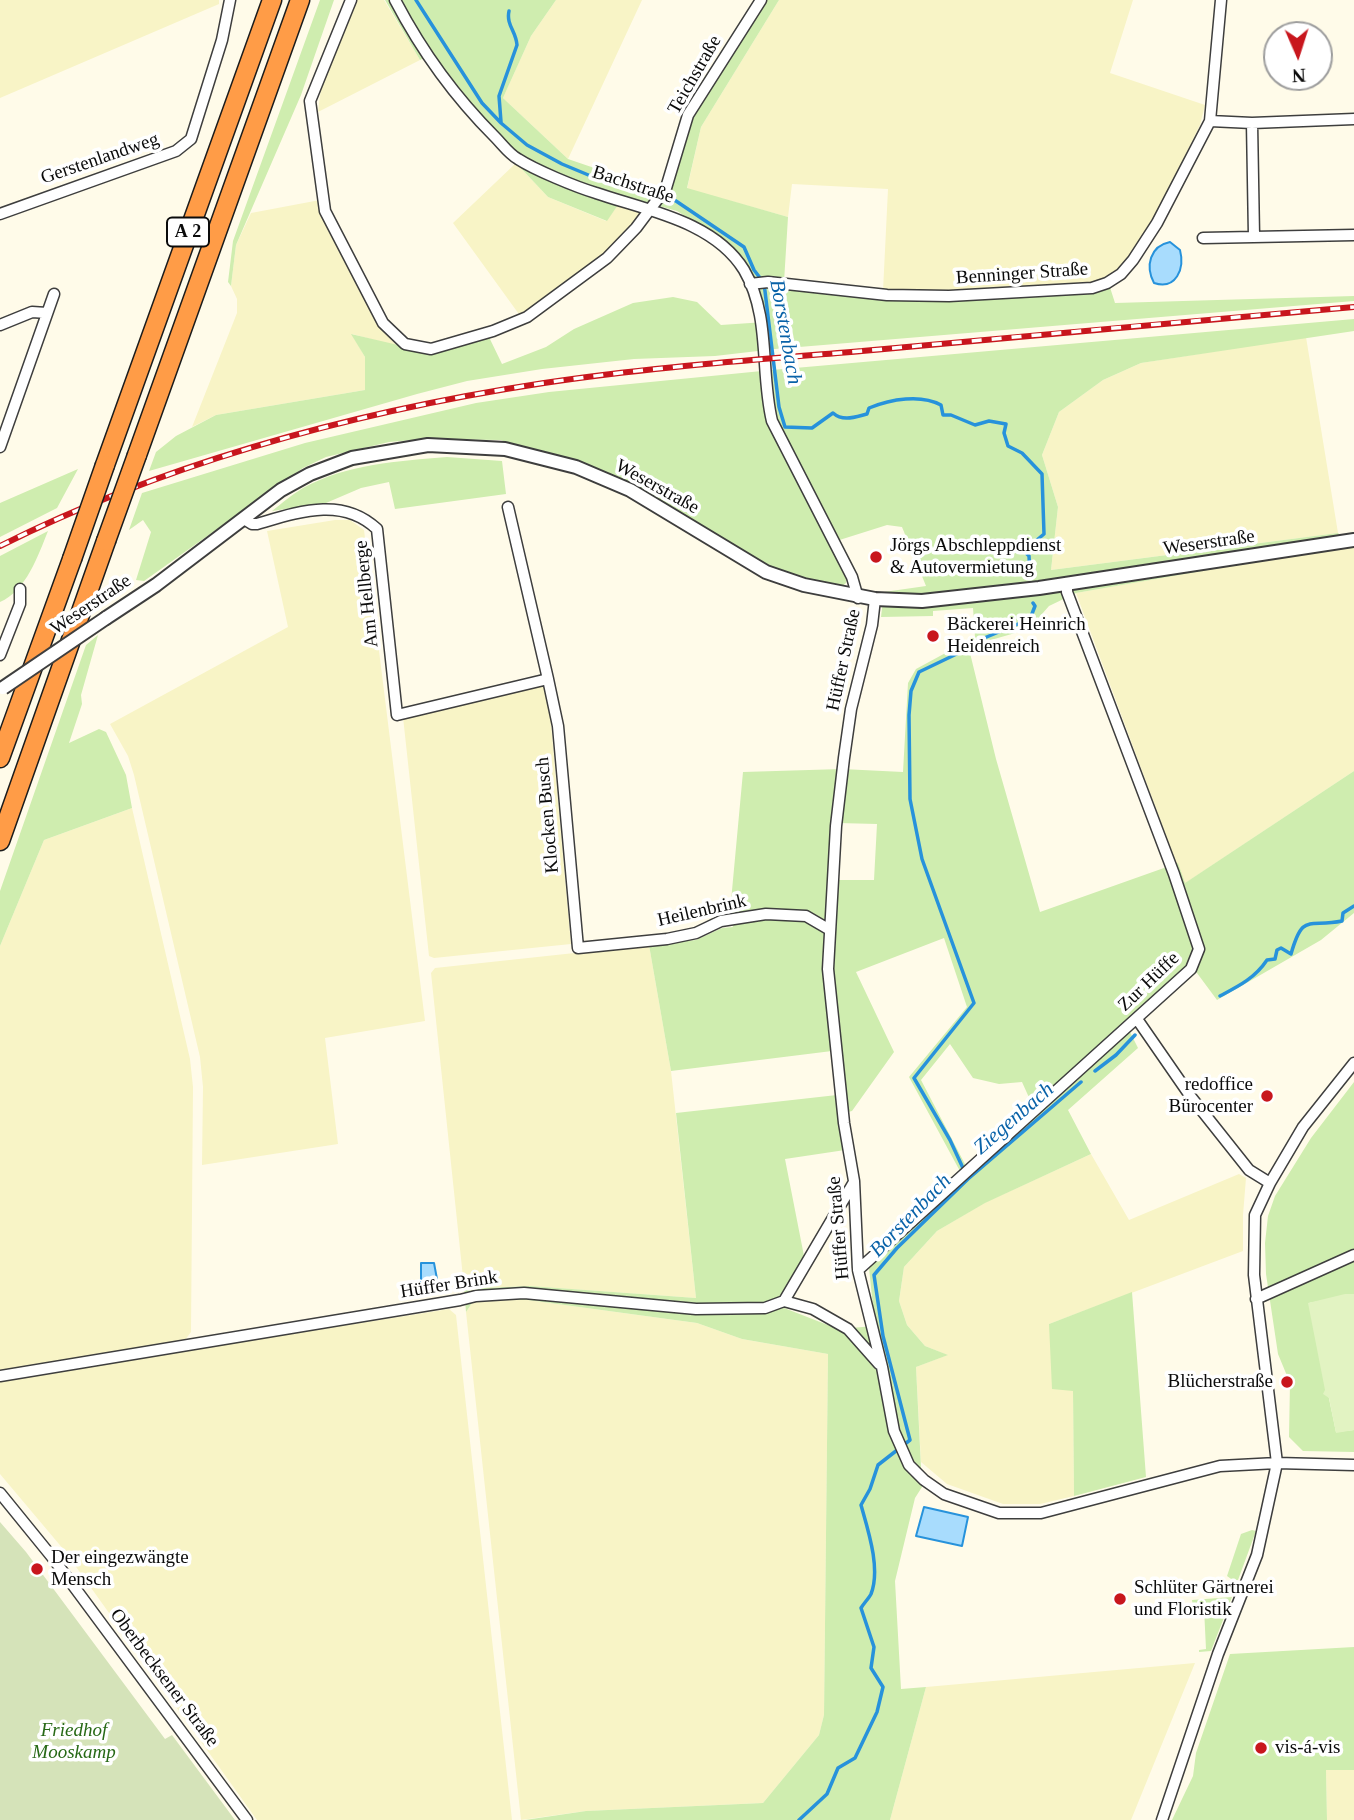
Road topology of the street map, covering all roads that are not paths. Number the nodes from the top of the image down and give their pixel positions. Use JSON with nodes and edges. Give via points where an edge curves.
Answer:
{"nodes":[{"id":1,"x":230,"y":0,"type":"edge"},
{"id":2,"x":272,"y":0,"type":"edge"},
{"id":3,"x":300,"y":0,"type":"edge"},
{"id":4,"x":351,"y":0,"type":"edge"},
{"id":5,"x":395,"y":0,"type":"edge"},
{"id":6,"x":761,"y":0,"type":"edge"},
{"id":7,"x":1221,"y":0,"type":"edge"},
{"id":8,"x":1354,"y":119,"type":"edge"},
{"id":9,"x":1210,"y":121,"type":"junction"},
{"id":10,"x":1252,"y":123,"type":"junction"},
{"id":11,"x":654,"y":205,"type":"junction"},
{"id":12,"x":0,"y":214,"type":"edge"},
{"id":13,"x":1354,"y":235,"type":"edge"},
{"id":14,"x":1254,"y":236,"type":"junction"},
{"id":15,"x":1203,"y":238,"type":"dead end"},
{"id":16,"x":760,"y":283,"type":"junction"},
{"id":17,"x":54,"y":294,"type":"dead end"},
{"id":18,"x":47,"y":313,"type":"junction"},
{"id":19,"x":0,"y":325,"type":"edge"},
{"id":20,"x":0,"y":447,"type":"edge"},
{"id":21,"x":508,"y":507,"type":"dead end"},
{"id":22,"x":244,"y":519,"type":"junction"},
{"id":23,"x":1354,"y":540,"type":"edge"},
{"id":24,"x":1067,"y":583,"type":"junction"},
{"id":25,"x":20,"y":589,"type":"dead end"},
{"id":26,"x":858,"y":598,"type":"junction"},
{"id":27,"x":875,"y":599,"type":"junction"},
{"id":28,"x":0,"y":655,"type":"edge"},
{"id":29,"x":548,"y":680,"type":"junction"},
{"id":30,"x":2,"y":689,"type":"edge"},
{"id":31,"x":0,"y":758,"type":"edge"},
{"id":32,"x":0,"y":841,"type":"edge"},
{"id":33,"x":830,"y":930,"type":"junction"},
{"id":34,"x":578,"y":948,"type":"joint"},
{"id":35,"x":1137,"y":1019,"type":"junction"},
{"id":36,"x":1354,"y":1063,"type":"edge"},
{"id":37,"x":854,"y":1181,"type":"junction"},
{"id":38,"x":1270,"y":1183,"type":"junction"},
{"id":39,"x":1354,"y":1255,"type":"edge"},
{"id":40,"x":859,"y":1270,"type":"junction"},
{"id":41,"x":1256,"y":1299,"type":"junction"},
{"id":42,"x":783,"y":1301,"type":"junction"},
{"id":43,"x":882,"y":1367,"type":"junction"},
{"id":44,"x":0,"y":1376,"type":"edge"},
{"id":45,"x":1277,"y":1463,"type":"junction"},
{"id":46,"x":1354,"y":1465,"type":"edge"},
{"id":47,"x":0,"y":1493,"type":"edge"},
{"id":48,"x":247,"y":1820,"type":"edge"},
{"id":49,"x":1162,"y":1820,"type":"edge"}],
"edges":[{"from":1,"to":12,"type":"street","name":"Gerstenlandweg","via":[[191,139],[176,151]]},
{"from":2,"to":31,"type":"highway","number":"A 2","bridge":true},
{"from":3,"to":32,"type":"highway","number":"A 2","bridge":true},
{"from":4,"to":11,"type":"street","name":"Teichstraße","via":[[310,101],[325,211],[383,323],[405,344],[431,349],[527,317],[607,258]]},
{"from":5,"to":11,"type":"street","name":"Bachstraße","via":[[466,109],[517,158],[593,193]]},
{"from":6,"to":11,"type":"street","name":"Teichstraße","via":[[688,115],[666,188]]},
{"from":7,"to":9,"type":"street","name":"Benninger Straße"},
{"from":8,"to":10,"type":"street"},
{"from":9,"to":10,"type":"street"},
{"from":9,"to":16,"type":"street","name":"Benninger Straße","via":[[1157,223],[1121,275],[1107,283],[1092,288],[949,296]]},
{"from":10,"to":14,"type":"street"},
{"from":11,"to":16,"type":"street","name":"Bachstraße","via":[[713,240]]},
{"from":13,"to":14,"type":"street"},
{"from":14,"to":15,"type":"street"},
{"from":16,"to":26,"type":"street","name":"Bachstraße","via":[[772,421],[847,566]]},
{"from":17,"to":18,"type":"street"},
{"from":18,"to":19,"type":"street","via":[[32,313]]},
{"from":18,"to":20,"type":"street"},
{"from":21,"to":29,"type":"street","name":"Klocken Busch"},
{"from":22,"to":26,"type":"street","name":"Weserstraße","via":[[310,474],[352,458],[428,445],[495,447],[576,467],[630,490],[766,572]]},
{"from":22,"to":29,"type":"street","name":"Am Hellberge","via":[[257,524],[319,509],[342,510],[377,529],[397,715]]},
{"from":22,"to":30,"type":"street","name":"Weserstraße","bridge":true},
{"from":23,"to":24,"type":"street","name":"Weserstraße"},
{"from":24,"to":27,"type":"street","name":"Weserstraße","via":[[922,601]]},
{"from":24,"to":35,"type":"street","name":"Zur Hüffe","via":[[1199,949],[1191,969]]},
{"from":25,"to":28,"type":"street","via":[[20,604]]},
{"from":26,"to":27,"type":"street","name":"Weserstraße"},
{"from":27,"to":33,"type":"street","name":"Hüffer Straße","via":[[844,758]]},
{"from":29,"to":34,"type":"street","name":"Klocken Busch","via":[[558,726]]},
{"from":33,"to":34,"type":"street","name":"Heilenbrink","via":[[806,916],[766,914],[721,921],[667,939]]},
{"from":33,"to":37,"type":"street","name":"Hüffer Straße","via":[[828,969]]},
{"from":35,"to":38,"type":"street","via":[[1241,1159]]},
{"from":35,"to":40,"type":"street","name":"Zur Hüffe"},
{"from":36,"to":38,"type":"street","via":[[1303,1127]]},
{"from":37,"to":40,"type":"street","name":"Hüffer Straße"},
{"from":37,"to":42,"type":"street"},
{"from":38,"to":41,"type":"street","via":[[1255,1215]]},
{"from":39,"to":41,"type":"street"},
{"from":40,"to":43,"type":"street","name":"Hüffer Straße"},
{"from":41,"to":45,"type":"street"},
{"from":42,"to":43,"type":"street","name":"Hüffer Brink","via":[[813,1309],[848,1329]]},
{"from":42,"to":44,"type":"street","name":"Hüffer Brink","via":[[765,1308],[696,1309],[524,1293],[476,1296]]},
{"from":43,"to":45,"type":"street","name":"Hüffer Straße","via":[[894,1431],[909,1465],[944,1493],[999,1513],[1041,1513],[1220,1466]]},
{"from":45,"to":46,"type":"street"},
{"from":45,"to":49,"type":"street","via":[[1257,1555]]},
{"from":47,"to":48,"type":"street","name":"Oberbecksener Straße"}]}
